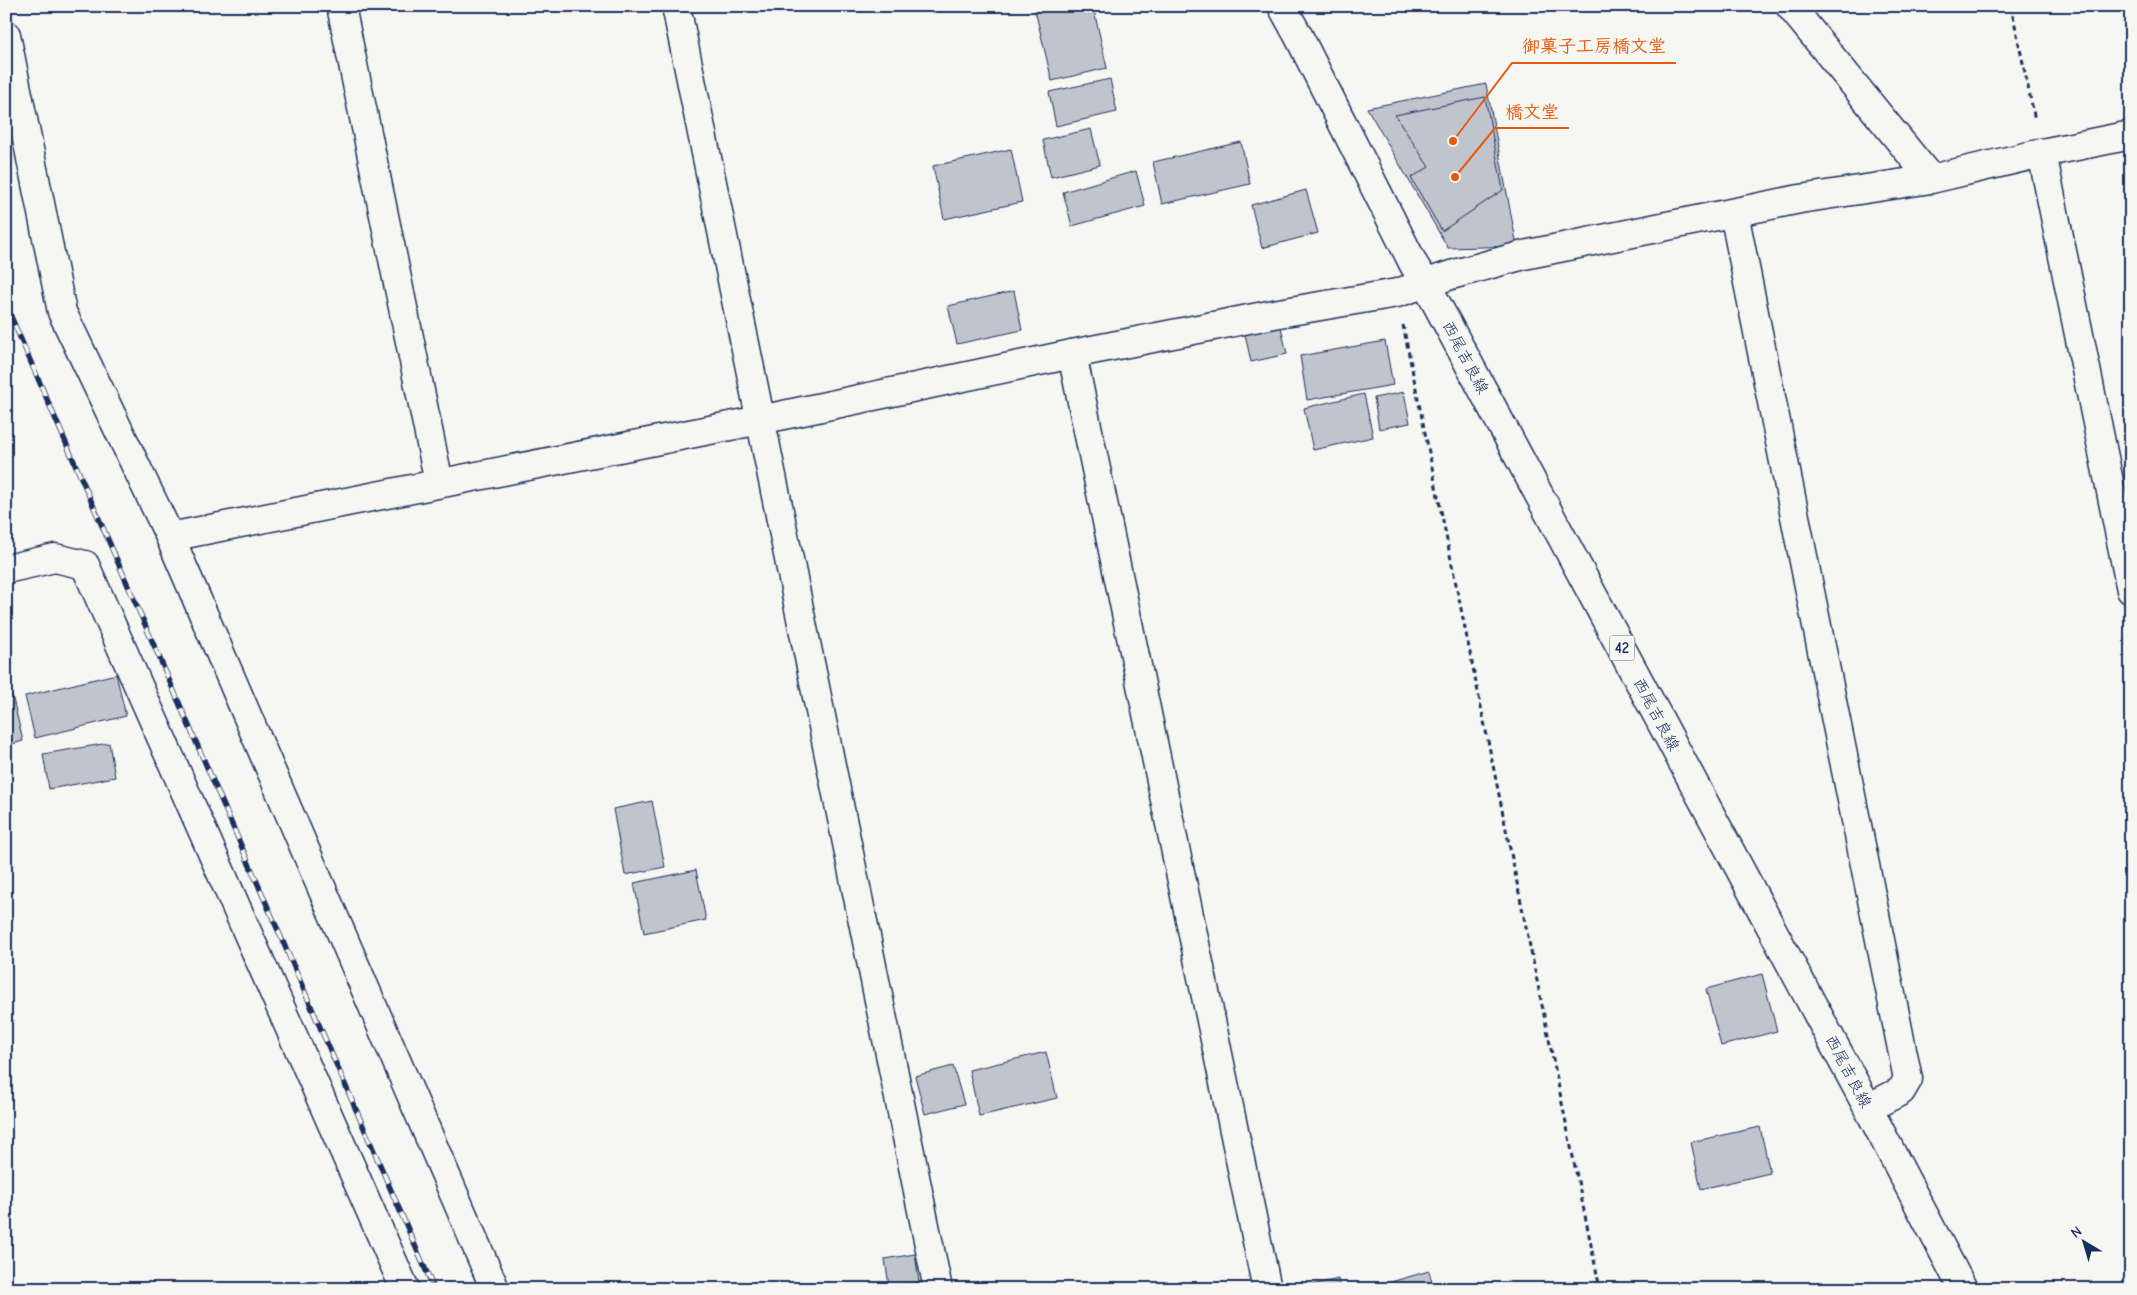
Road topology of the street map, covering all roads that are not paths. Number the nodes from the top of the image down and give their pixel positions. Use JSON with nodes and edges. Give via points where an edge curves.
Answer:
{"nodes":[{"id":1,"x":341,"y":6,"type":"edge"},
{"id":2,"x":676,"y":6,"type":"edge"},
{"id":3,"x":1282,"y":6,"type":"edge"},
{"id":4,"x":1294,"y":6,"type":"edge"},
{"id":5,"x":1790,"y":6,"type":"edge"},
{"id":6,"x":6,"y":35,"type":"edge"},
{"id":7,"x":1298,"y":35,"type":"junction"},
{"id":8,"x":2131,"y":135,"type":"edge"},
{"id":9,"x":2042,"y":153,"type":"junction"},
{"id":10,"x":1931,"y":179,"type":"junction"},
{"id":11,"x":1734,"y":213,"type":"junction"},
{"id":12,"x":1426,"y":284,"type":"junction"},
{"id":13,"x":1072,"y":354,"type":"junction"},
{"id":14,"x":760,"y":420,"type":"junction"},
{"id":15,"x":438,"y":483,"type":"junction"},
{"id":16,"x":170,"y":537,"type":"junction"},
{"id":17,"x":6,"y":569,"type":"edge"},
{"id":18,"x":2131,"y":590,"type":"edge"},
{"id":19,"x":1868,"y":1108,"type":"junction"},
{"id":20,"x":405,"y":1289,"type":"edge"},
{"id":21,"x":496,"y":1289,"type":"edge"},
{"id":22,"x":938,"y":1289,"type":"edge"},
{"id":23,"x":1267,"y":1289,"type":"edge"},
{"id":24,"x":1963,"y":1289,"type":"edge"}],
"edges":[{"from":1,"to":15,"type":"street"},
{"from":2,"to":14,"type":"street"},
{"from":3,"to":7,"type":"street","name":"西尾吉良線","number":"42"},
{"from":4,"to":7,"type":"street"},
{"from":5,"to":10,"type":"street"},
{"from":6,"to":16,"type":"street","via":[[62,312]]},
{"from":7,"to":12,"type":"street","name":"西尾吉良線","number":"42"},
{"from":8,"to":9,"type":"street"},
{"from":9,"to":10,"type":"street"},
{"from":9,"to":18,"type":"street"},
{"from":10,"to":11,"type":"street","via":[[1800,199]]},
{"from":11,"to":12,"type":"street","via":[[1524,255]]},
{"from":11,"to":19,"type":"street","via":[[1908,1079],[1902,1092]]},
{"from":12,"to":13,"type":"street","via":[[1397,293]]},
{"from":12,"to":19,"type":"street","name":"西尾吉良線","number":"42"},
{"from":13,"to":14,"type":"street"},
{"from":13,"to":23,"type":"street"},
{"from":14,"to":15,"type":"street"},
{"from":14,"to":22,"type":"street"},
{"from":15,"to":16,"type":"street"},
{"from":16,"to":21,"type":"street"},
{"from":17,"to":20,"type":"street","via":[[55,558],[85,565]]},
{"from":19,"to":24,"type":"street","name":"西尾吉良線","number":"42"}]}
